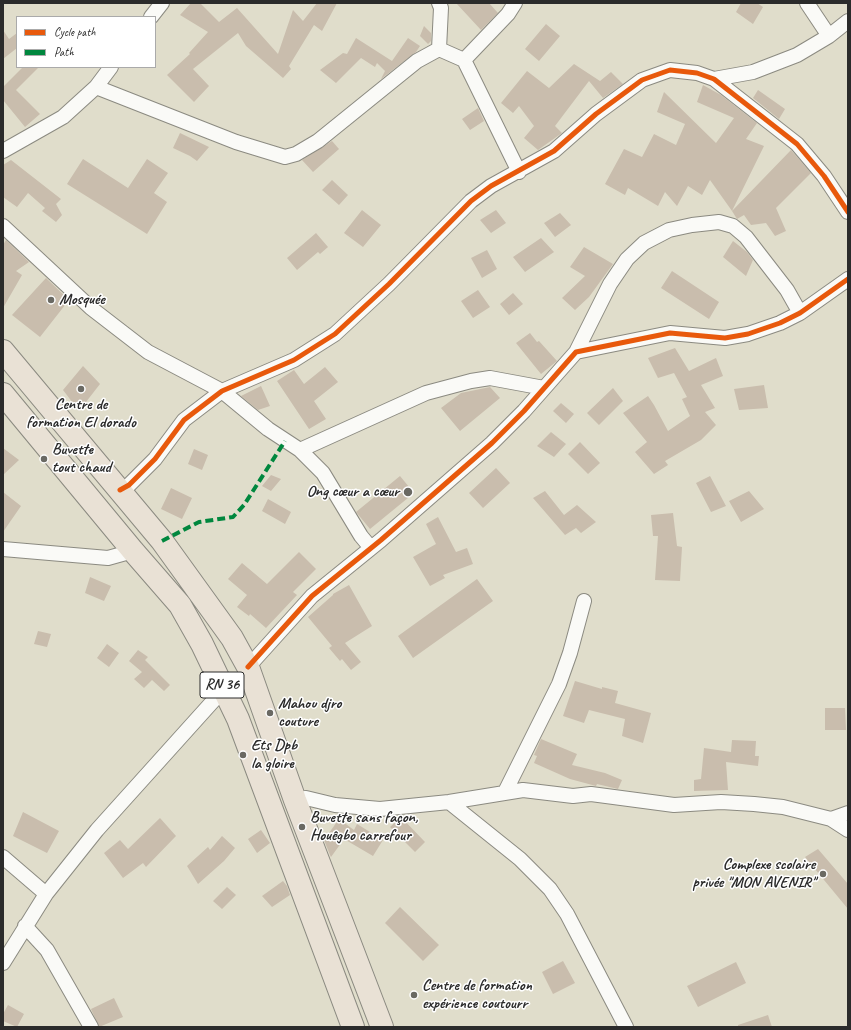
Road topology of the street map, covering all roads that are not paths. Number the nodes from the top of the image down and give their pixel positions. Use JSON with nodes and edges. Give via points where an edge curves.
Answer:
{"nodes":[{"id":1,"x":162,"y":3,"type":"edge"},
{"id":2,"x":439,"y":3,"type":"edge"},
{"id":3,"x":516,"y":3,"type":"edge"},
{"id":4,"x":807,"y":3,"type":"edge"},
{"id":5,"x":151,"y":16,"type":"edge"},
{"id":6,"x":848,"y":21,"type":"edge"},
{"id":7,"x":829,"y":36,"type":"junction"},
{"id":8,"x":439,"y":49,"type":"junction"},
{"id":9,"x":464,"y":60,"type":"junction"},
{"id":10,"x":110,"y":68,"type":"edge"},
{"id":11,"x":714,"y":79,"type":"junction"},
{"id":12,"x":96,"y":87,"type":"junction"},
{"id":13,"x":3,"y":151,"type":"edge"},
{"id":14,"x":519,"y":172,"type":"junction"},
{"id":15,"x":848,"y":212,"type":"edge"},
{"id":16,"x":3,"y":226,"type":"edge"},
{"id":17,"x":848,"y":279,"type":"edge"},
{"id":18,"x":800,"y":313,"type":"junction"},
{"id":19,"x":3,"y":351,"type":"edge"},
{"id":20,"x":576,"y":352,"type":"junction"},
{"id":21,"x":544,"y":388,"type":"junction"},
{"id":22,"x":222,"y":391,"type":"junction"},
{"id":23,"x":3,"y":394,"type":"edge"},
{"id":24,"x":300,"y":450,"type":"junction"},
{"id":25,"x":120,"y":490,"type":"junction"},
{"id":26,"x":3,"y":548,"type":"edge"},
{"id":27,"x":371,"y":548,"type":"junction"},
{"id":28,"x":133,"y":551,"type":"junction"},
{"id":29,"x":584,"y":601,"type":"dead end"},
{"id":30,"x":248,"y":666,"type":"junction"},
{"id":31,"x":224,"y":691,"type":"junction"},
{"id":32,"x":505,"y":792,"type":"junction"},
{"id":33,"x":295,"y":800,"type":"junction"},
{"id":34,"x":449,"y":802,"type":"junction"},
{"id":35,"x":848,"y":813,"type":"edge"},
{"id":36,"x":831,"y":818,"type":"junction"},
{"id":37,"x":848,"y":830,"type":"edge"},
{"id":38,"x":3,"y":857,"type":"edge"},
{"id":39,"x":46,"y":894,"type":"junction"},
{"id":40,"x":25,"y":926,"type":"junction"},
{"id":41,"x":3,"y":963,"type":"edge"},
{"id":42,"x":91,"y":1027,"type":"edge"},
{"id":43,"x":353,"y":1027,"type":"edge"},
{"id":44,"x":382,"y":1027,"type":"edge"},
{"id":45,"x":626,"y":1027,"type":"edge"}],
"edges":[{"from":1,"to":5,"type":"street"},
{"from":2,"to":8,"type":"street"},
{"from":3,"to":9,"type":"street"},
{"from":4,"to":7,"type":"street"},
{"from":6,"to":7,"type":"street"},
{"from":7,"to":11,"type":"street","via":[[796,55],[753,72]]},
{"from":8,"to":9,"type":"street"},
{"from":8,"to":12,"type":"street","via":[[417,61],[318,141],[296,154],[285,157],[228,139]]},
{"from":9,"to":14,"type":"street"},
{"from":10,"to":12,"type":"street"},
{"from":11,"to":14,"type":"street","via":[[697,73],[670,70],[642,80],[596,114],[554,150]]},
{"from":11,"to":15,"type":"street","via":[[797,144],[824,176]]},
{"from":12,"to":13,"type":"street","via":[[63,117]]},
{"from":14,"to":22,"type":"street","via":[[491,186],[471,200],[389,284],[335,334],[294,360]]},
{"from":16,"to":22,"type":"street","via":[[91,308],[148,352]]},
{"from":17,"to":18,"type":"street"},
{"from":18,"to":20,"type":"street","via":[[748,334],[725,338],[670,333]]},
{"from":18,"to":20,"type":"street","via":[[787,290],[746,237],[733,226],[719,222],[692,225],[669,230],[644,243],[627,259],[610,284]]},
{"from":19,"to":25,"type":"main road","number":"RN 36"},
{"from":20,"to":21,"type":"street"},
{"from":21,"to":24,"type":"street","via":[[490,378],[471,381],[426,393]]},
{"from":21,"to":27,"type":"street","via":[[492,443]]},
{"from":22,"to":24,"type":"street","via":[[268,429]]},
{"from":22,"to":25,"type":"street","via":[[184,420],[155,459],[129,485]]},
{"from":23,"to":28,"type":"main road","number":"RN 36"},
{"from":24,"to":27,"type":"street","via":[[323,473],[360,536]]},
{"from":25,"to":30,"type":"main road","number":"RN 36","via":[[217,615]]},
{"from":26,"to":28,"type":"street","via":[[108,558]]},
{"from":27,"to":30,"type":"street","via":[[312,596]]},
{"from":28,"to":31,"type":"main road","number":"RN 36","via":[[180,605]]},
{"from":29,"to":32,"type":"street","via":[[559,684]]},
{"from":30,"to":33,"type":"main road","number":"RN 36"},
{"from":31,"to":39,"type":"street","via":[[102,824]]},
{"from":31,"to":43,"type":"main road","number":"RN 36","via":[[238,719],[277,819]]},
{"from":32,"to":34,"type":"street"},
{"from":32,"to":36,"type":"street","via":[[523,790],[573,796],[592,794],[674,805],[721,802],[754,804]]},
{"from":33,"to":34,"type":"street","via":[[306,798],[335,805],[380,809]]},
{"from":33,"to":44,"type":"main road","number":"RN 36"},
{"from":34,"to":45,"type":"street","via":[[520,859],[550,890],[567,914]]},
{"from":35,"to":36,"type":"street"},
{"from":36,"to":37,"type":"street"},
{"from":38,"to":39,"type":"street"},
{"from":39,"to":40,"type":"street"},
{"from":40,"to":41,"type":"street"},
{"from":40,"to":42,"type":"street","via":[[47,950]]}]}
